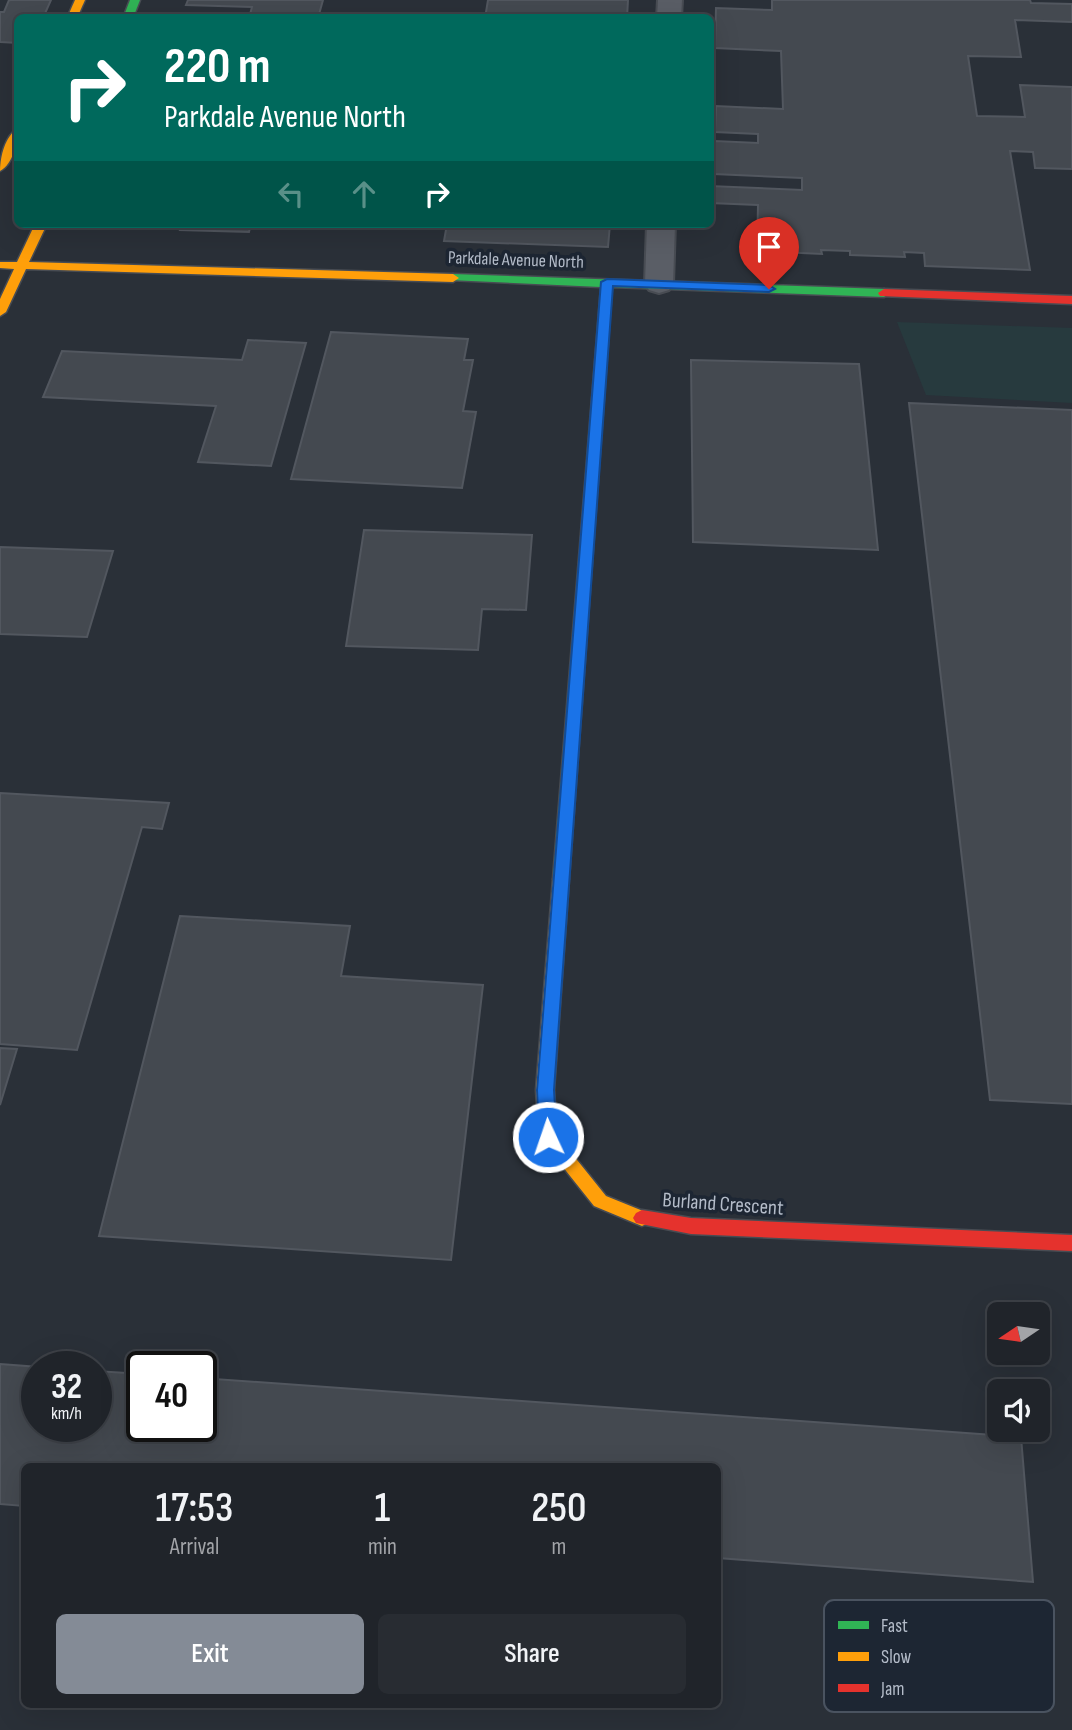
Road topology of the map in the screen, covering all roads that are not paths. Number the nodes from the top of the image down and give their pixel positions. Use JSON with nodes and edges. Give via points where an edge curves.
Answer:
{"nodes":[{"id":1,"x":14,"y":139,"type":"edge"},
{"id":2,"x":0,"y":168,"type":"edge"},
{"id":3,"x":39,"y":228,"type":"edge"},
{"id":4,"x":661,"y":228,"type":"edge"},
{"id":5,"x":0,"y":265,"type":"edge"},
{"id":6,"x":23,"y":267,"type":"junction"},
{"id":7,"x":607,"y":282,"type":"junction"},
{"id":8,"x":659,"y":284,"type":"junction"},
{"id":9,"x":1072,"y":300,"type":"edge"},
{"id":10,"x":0,"y":313,"type":"edge"},
{"id":11,"x":1072,"y":1243,"type":"edge"}],
"edges":[{"from":1,"to":2,"type":"street"},
{"from":3,"to":6,"type":"street"},
{"from":4,"to":8,"type":"street"},
{"from":5,"to":6,"type":"street","name":"Parkdale Avenue North"},
{"from":6,"to":7,"type":"street","name":"Parkdale Avenue North"},
{"from":6,"to":10,"type":"street"},
{"from":7,"to":8,"type":"street","name":"Parkdale Avenue North"},
{"from":7,"to":11,"type":"street","name":"Burland Crescent","via":[[545,1090],[548,1137],[600,1201],[648,1220],[691,1226]]},
{"from":8,"to":9,"type":"street","name":"Parkdale Avenue North"}]}
